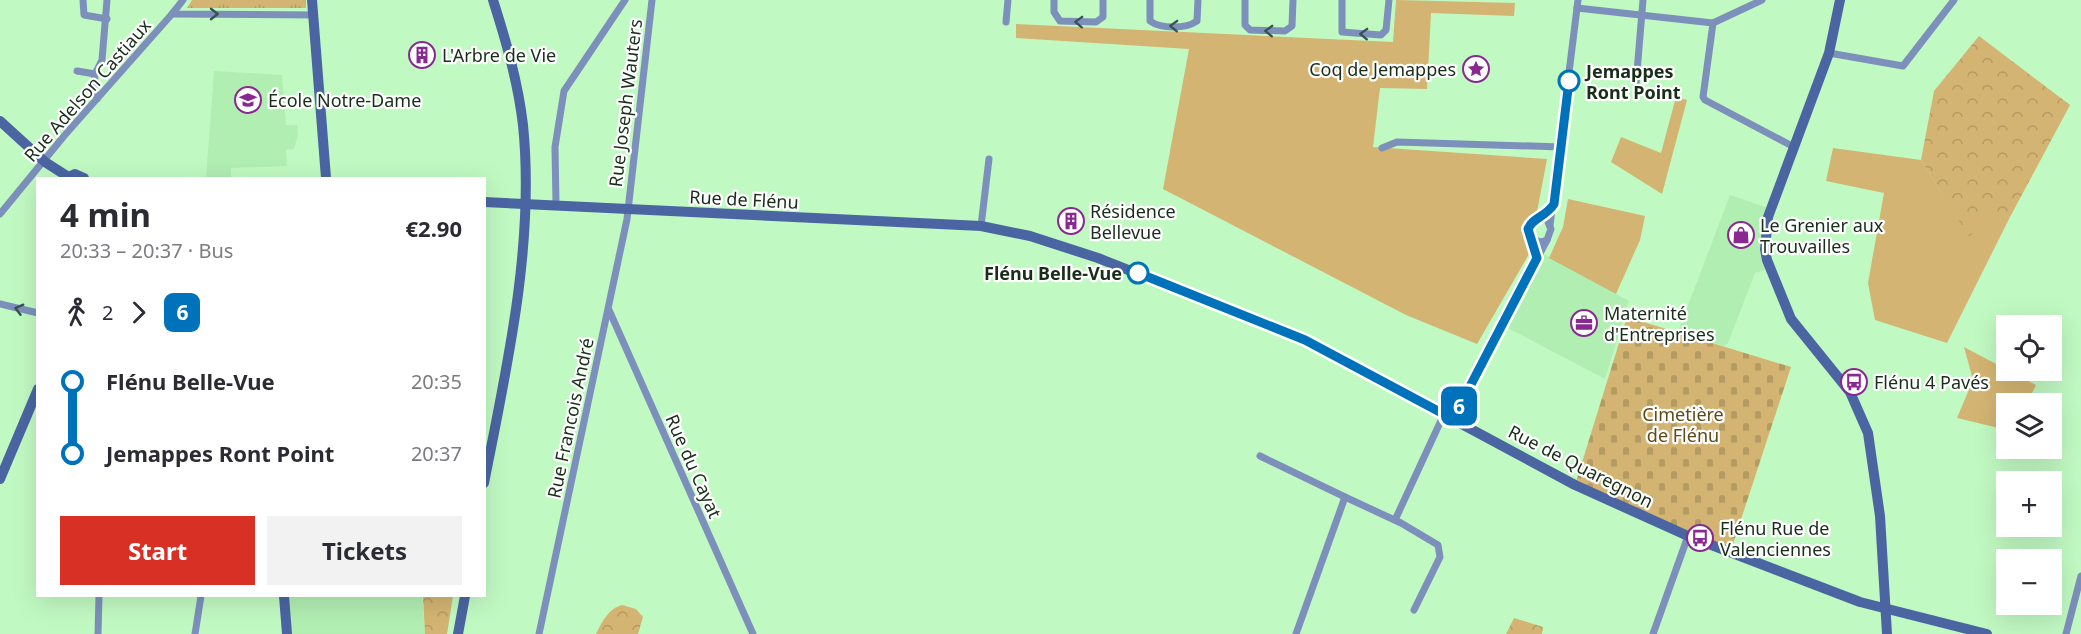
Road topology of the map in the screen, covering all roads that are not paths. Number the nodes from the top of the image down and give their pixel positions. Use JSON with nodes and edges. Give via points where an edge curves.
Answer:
{"nodes":[{"id":1,"x":83,"y":0,"type":"edge"},
{"id":2,"x":107,"y":0,"type":"edge"},
{"id":3,"x":183,"y":0,"type":"edge"},
{"id":4,"x":312,"y":0,"type":"edge"},
{"id":5,"x":494,"y":0,"type":"edge"},
{"id":6,"x":625,"y":0,"type":"edge"},
{"id":7,"x":652,"y":0,"type":"edge"},
{"id":8,"x":1008,"y":0,"type":"edge"},
{"id":9,"x":1054,"y":0,"type":"edge"},
{"id":10,"x":1103,"y":0,"type":"edge"},
{"id":11,"x":1150,"y":0,"type":"edge"},
{"id":12,"x":1198,"y":0,"type":"edge"},
{"id":13,"x":1245,"y":0,"type":"edge"},
{"id":14,"x":1293,"y":0,"type":"edge"},
{"id":15,"x":1342,"y":0,"type":"edge"},
{"id":16,"x":1389,"y":0,"type":"edge"},
{"id":17,"x":1643,"y":0,"type":"edge"},
{"id":18,"x":1762,"y":0,"type":"edge"},
{"id":19,"x":1840,"y":0,"type":"edge"},
{"id":20,"x":1954,"y":0,"type":"edge"},
{"id":21,"x":1577,"y":4,"type":"edge"},
{"id":22,"x":172,"y":14,"type":"junction"},
{"id":23,"x":314,"y":15,"type":"junction"},
{"id":24,"x":1643,"y":15,"type":"junction"},
{"id":25,"x":107,"y":19,"type":"junction"},
{"id":26,"x":1006,"y":22,"type":"dead end"},
{"id":27,"x":1713,"y":23,"type":"junction"},
{"id":28,"x":1829,"y":53,"type":"junction"},
{"id":29,"x":77,"y":71,"type":"dead end"},
{"id":30,"x":95,"y":74,"type":"junction"},
{"id":31,"x":1636,"y":84,"type":"dead end"},
{"id":32,"x":97,"y":99,"type":"junction"},
{"id":33,"x":0,"y":121,"type":"edge"},
{"id":34,"x":1561,"y":147,"type":"junction"},
{"id":35,"x":1794,"y":147,"type":"junction"},
{"id":36,"x":1382,"y":148,"type":"dead end"},
{"id":37,"x":989,"y":159,"type":"dead end"},
{"id":38,"x":45,"y":162,"type":"junction"},
{"id":39,"x":61,"y":177,"type":"edge"},
{"id":40,"x":68,"y":177,"type":"edge"},
{"id":41,"x":82,"y":177,"type":"edge"},
{"id":42,"x":326,"y":177,"type":"edge"},
{"id":43,"x":486,"y":202,"type":"edge"},
{"id":44,"x":552,"y":204,"type":"junction"},
{"id":45,"x":1554,"y":204,"type":"junction"},
{"id":46,"x":628,"y":209,"type":"junction"},
{"id":47,"x":0,"y":214,"type":"edge"},
{"id":48,"x":1537,"y":219,"type":"junction"},
{"id":49,"x":859,"y":221,"type":"joint"},
{"id":50,"x":1550,"y":225,"type":"junction"},
{"id":51,"x":981,"y":226,"type":"junction"},
{"id":52,"x":1532,"y":239,"type":"junction"},
{"id":53,"x":1547,"y":240,"type":"junction"},
{"id":54,"x":1537,"y":258,"type":"junction"},
{"id":55,"x":0,"y":304,"type":"edge"},
{"id":56,"x":608,"y":309,"type":"junction"},
{"id":57,"x":36,"y":313,"type":"edge"},
{"id":58,"x":36,"y":394,"type":"edge"},
{"id":59,"x":1448,"y":417,"type":"junction"},
{"id":60,"x":1260,"y":456,"type":"dead end"},
{"id":61,"x":486,"y":472,"type":"edge"},
{"id":62,"x":0,"y":479,"type":"edge"},
{"id":63,"x":1345,"y":497,"type":"junction"},
{"id":64,"x":1395,"y":520,"type":"junction"},
{"id":65,"x":1688,"y":536,"type":"junction"},
{"id":66,"x":2081,"y":576,"type":"edge"},
{"id":67,"x":99,"y":597,"type":"edge"},
{"id":68,"x":201,"y":597,"type":"edge"},
{"id":69,"x":284,"y":597,"type":"edge"},
{"id":70,"x":465,"y":597,"type":"edge"},
{"id":71,"x":1414,"y":610,"type":"dead end"},
{"id":72,"x":1886,"y":610,"type":"junction"},
{"id":73,"x":98,"y":634,"type":"edge"},
{"id":74,"x":195,"y":634,"type":"edge"},
{"id":75,"x":287,"y":634,"type":"edge"},
{"id":76,"x":458,"y":634,"type":"edge"},
{"id":77,"x":539,"y":634,"type":"edge"},
{"id":78,"x":753,"y":634,"type":"edge"},
{"id":79,"x":1296,"y":634,"type":"edge"},
{"id":80,"x":1653,"y":634,"type":"edge"},
{"id":81,"x":1887,"y":634,"type":"edge"},
{"id":82,"x":1987,"y":634,"type":"edge"},
{"id":83,"x":2066,"y":634,"type":"edge"}],
"edges":[{"from":1,"to":25,"type":"street","via":[[84,15]]},
{"from":2,"to":25,"type":"street"},
{"from":3,"to":22,"type":"street","name":"Rue Adelson Castiaux"},
{"from":4,"to":23,"type":"street"},
{"from":5,"to":61,"type":"street","via":[[520,99],[526,186],[518,289]]},
{"from":6,"to":44,"type":"street","via":[[564,92],[555,147]]},
{"from":7,"to":46,"type":"street","name":"Rue Joseph Wauters"},
{"from":8,"to":26,"type":"street"},
{"from":10,"to":9,"type":"street","one_way":true,"via":[[1103,17],[1096,22],[1060,21],[1054,12]]},
{"from":12,"to":11,"type":"street","one_way":true,"via":[[1197,21],[1190,27],[1155,25],[1150,21]]},
{"from":14,"to":13,"type":"street","one_way":true,"via":[[1292,26],[1285,32],[1250,30],[1245,25]]},
{"from":16,"to":15,"type":"street","one_way":true,"via":[[1386,30],[1380,35],[1342,32]]},
{"from":17,"to":24,"type":"street"},
{"from":18,"to":27,"type":"street"},
{"from":19,"to":28,"type":"street"},
{"from":20,"to":28,"type":"street","via":[[1903,66]]},
{"from":21,"to":24,"type":"street"},
{"from":21,"to":34,"type":"street"},
{"from":22,"to":23,"type":"street","one_way":true},
{"from":22,"to":32,"type":"street","name":"Rue Adelson Castiaux"},
{"from":23,"to":42,"type":"street"},
{"from":24,"to":27,"type":"street"},
{"from":24,"to":31,"type":"street"},
{"from":25,"to":30,"type":"street","via":[[102,60]]},
{"from":27,"to":35,"type":"street","via":[[1704,92],[1709,104]]},
{"from":28,"to":35,"type":"street"},
{"from":29,"to":30,"type":"street"},
{"from":30,"to":32,"type":"street"},
{"from":32,"to":38,"type":"street","name":"Rue Adelson Castiaux"},
{"from":33,"to":38,"type":"street"},
{"from":34,"to":36,"type":"street","via":[[1397,142]]},
{"from":34,"to":45,"type":"street"},
{"from":35,"to":72,"type":"street","via":[[1768,217],[1764,238],[1767,260],[1791,319],[1850,392],[1868,433],[1879,504]]},
{"from":37,"to":51,"type":"street"},
{"from":38,"to":39,"type":"street","via":[[50,174]]},
{"from":38,"to":47,"type":"street","name":"Rue Adelson Castiaux"},
{"from":40,"to":41,"type":"street"},
{"from":43,"to":44,"type":"street","name":"Rue de Flénu"},
{"from":44,"to":46,"type":"street","name":"Rue de Flénu"},
{"from":45,"to":48,"type":"street"},
{"from":45,"to":50,"type":"street"},
{"from":46,"to":49,"type":"street","name":"Rue de Flénu"},
{"from":46,"to":56,"type":"street","name":"Rue Francois André"},
{"from":48,"to":50,"type":"street"},
{"from":48,"to":52,"type":"street","via":[[1528,229]]},
{"from":49,"to":51,"type":"street","name":"Rue de Quaregnon"},
{"from":50,"to":53,"type":"street"},
{"from":51,"to":59,"type":"street","name":"Rue de Quaregnon","via":[[1056,244],[1305,340]]},
{"from":52,"to":53,"type":"street"},
{"from":52,"to":54,"type":"street"},
{"from":53,"to":54,"type":"street"},
{"from":54,"to":59,"type":"street"},
{"from":57,"to":55,"type":"street","one_way":true},
{"from":56,"to":77,"type":"street","name":"Rue Francois André"},
{"from":56,"to":78,"type":"street","name":"Rue du Cayat"},
{"from":58,"to":62,"type":"street"},
{"from":59,"to":64,"type":"street"},
{"from":59,"to":65,"type":"street","name":"Rue de Quaregnon","via":[[1575,485]]},
{"from":60,"to":63,"type":"street"},
{"from":63,"to":64,"type":"street"},
{"from":63,"to":79,"type":"street"},
{"from":64,"to":71,"type":"street","via":[[1432,541],[1440,550]]},
{"from":65,"to":72,"type":"street","name":"Rue de Quaregnon"},
{"from":65,"to":80,"type":"street"},
{"from":66,"to":83,"type":"street"},
{"from":67,"to":73,"type":"street"},
{"from":68,"to":74,"type":"street"},
{"from":69,"to":75,"type":"street"},
{"from":70,"to":76,"type":"street"},
{"from":72,"to":81,"type":"street"},
{"from":72,"to":82,"type":"street","name":"Rue de Quaregnon"}]}
